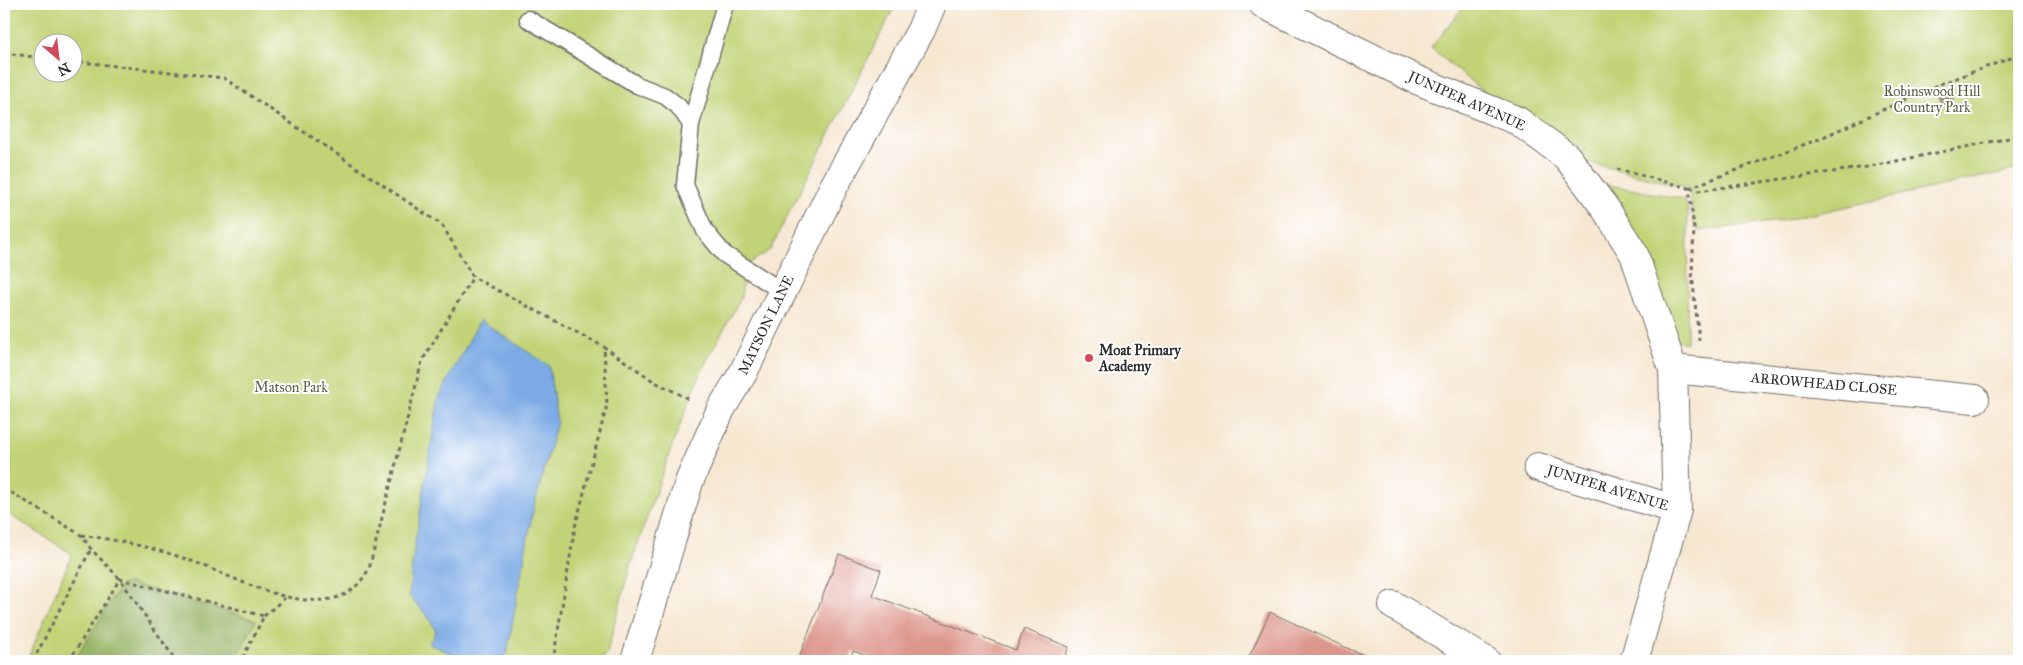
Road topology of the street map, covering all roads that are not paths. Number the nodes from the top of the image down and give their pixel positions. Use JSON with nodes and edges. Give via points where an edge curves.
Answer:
{"nodes":[{"id":1,"x":725,"y":4,"type":"edge"},
{"id":2,"x":932,"y":4,"type":"edge"},
{"id":3,"x":1268,"y":5,"type":"edge"},
{"id":4,"x":528,"y":19,"type":"dead end"},
{"id":5,"x":691,"y":124,"type":"junction"},
{"id":6,"x":782,"y":292,"type":"junction"},
{"id":7,"x":1673,"y":369,"type":"junction"},
{"id":8,"x":1974,"y":398,"type":"dead end"},
{"id":9,"x":1538,"y":466,"type":"dead end"},
{"id":10,"x":1678,"y":510,"type":"junction"},
{"id":11,"x":1393,"y":605,"type":"dead end"},
{"id":12,"x":635,"y":661,"type":"edge"},
{"id":13,"x":1486,"y":661,"type":"edge"},
{"id":14,"x":1634,"y":661,"type":"edge"}],
"edges":[{"from":1,"to":5,"type":"lane"},
{"from":2,"to":6,"type":"street","name":"MATSON LANE","via":[[921,30],[834,186]]},
{"from":3,"to":7,"type":"street","name":"JUNIPER AVENUE","via":[[1417,80],[1518,121],[1568,157],[1634,254]]},
{"from":4,"to":5,"type":"lane","via":[[636,85],[665,96],[678,106]]},
{"from":5,"to":6,"type":"lane","via":[[685,185],[705,231],[724,254]]},
{"from":6,"to":12,"type":"street","name":"MATSON LANE","via":[[743,373],[721,409],[689,482]]},
{"from":7,"to":8,"type":"street","name":"ARROWHEAD CLOSE"},
{"from":7,"to":10,"type":"street","name":"JUNIPER AVENUE"},
{"from":9,"to":10,"type":"street","name":"JUNIPER AVENUE"},
{"from":10,"to":14,"type":"street","name":"JUNIPER AVENUE"},
{"from":11,"to":13,"type":"street"}]}
